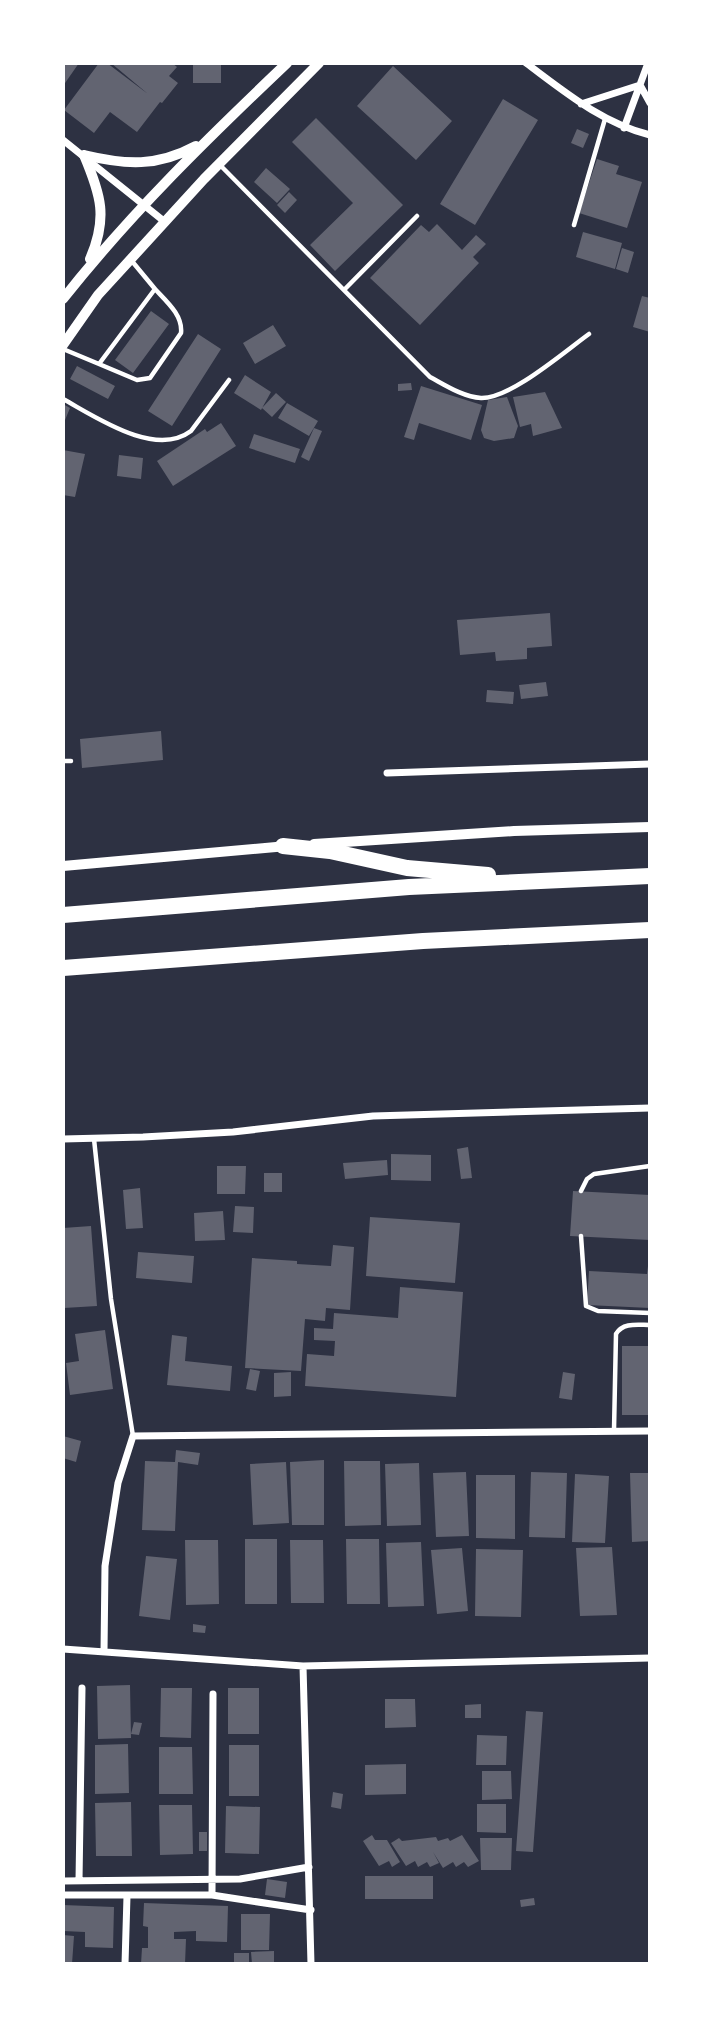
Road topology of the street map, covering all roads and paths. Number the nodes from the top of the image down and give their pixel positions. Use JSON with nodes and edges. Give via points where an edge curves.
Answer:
{"nodes":[{"id":1,"x":287,"y":63,"type":"edge"},
{"id":2,"x":319,"y":63,"type":"edge"},
{"id":3,"x":526,"y":63,"type":"edge"},
{"id":4,"x":648,"y":63,"type":"edge"},
{"id":5,"x":640,"y":85,"type":"junction"},
{"id":6,"x":650,"y":103,"type":"edge"},
{"id":7,"x":581,"y":104,"type":"junction"},
{"id":8,"x":605,"y":118,"type":"junction"},
{"id":9,"x":624,"y":128,"type":"junction"},
{"id":10,"x":650,"y":135,"type":"edge"},
{"id":11,"x":63,"y":140,"type":"edge"},
{"id":12,"x":206,"y":141,"type":"junction"},
{"id":13,"x":84,"y":155,"type":"junction"},
{"id":14,"x":220,"y":164,"type":"junction"},
{"id":15,"x":143,"y":205,"type":"junction"},
{"id":16,"x":417,"y":216,"type":"dead end"},
{"id":17,"x":165,"y":222,"type":"junction"},
{"id":18,"x":574,"y":225,"type":"dead end"},
{"id":19,"x":130,"y":260,"type":"junction"},
{"id":20,"x":84,"y":273,"type":"junction"},
{"id":21,"x":155,"y":289,"type":"junction"},
{"id":22,"x":344,"y":290,"type":"junction"},
{"id":23,"x":63,"y":299,"type":"edge"},
{"id":24,"x":589,"y":334,"type":"dead end"},
{"id":25,"x":63,"y":347,"type":"edge"},
{"id":26,"x":99,"y":364,"type":"junction"},
{"id":27,"x":229,"y":380,"type":"dead end"},
{"id":28,"x":63,"y":399,"type":"edge"},
{"id":29,"x":63,"y":761,"type":"edge"},
{"id":30,"x":71,"y":761,"type":"dead end"},
{"id":31,"x":650,"y":764,"type":"edge"},
{"id":32,"x":387,"y":773,"type":"dead end"},
{"id":33,"x":650,"y":827,"type":"edge"},
{"id":34,"x":283,"y":846,"type":"junction"},
{"id":35,"x":63,"y":866,"type":"edge"},
{"id":36,"x":650,"y":876,"type":"edge"},
{"id":37,"x":536,"y":881,"type":"junction"},
{"id":38,"x":63,"y":915,"type":"edge"},
{"id":39,"x":650,"y":930,"type":"edge"},
{"id":40,"x":63,"y":968,"type":"edge"},
{"id":41,"x":650,"y":1108,"type":"edge"},
{"id":42,"x":63,"y":1139,"type":"edge"},
{"id":43,"x":94,"y":1139,"type":"junction"},
{"id":44,"x":650,"y":1166,"type":"edge"},
{"id":45,"x":581,"y":1191,"type":"dead end"},
{"id":46,"x":582,"y":1236,"type":"dead end"},
{"id":47,"x":650,"y":1313,"type":"edge"},
{"id":48,"x":650,"y":1325,"type":"edge"},
{"id":49,"x":614,"y":1430,"type":"junction"},
{"id":50,"x":650,"y":1431,"type":"edge"},
{"id":51,"x":134,"y":1436,"type":"junction"},
{"id":52,"x":63,"y":1649,"type":"edge"},
{"id":53,"x":104,"y":1653,"type":"junction"},
{"id":54,"x":650,"y":1658,"type":"edge"},
{"id":55,"x":303,"y":1665,"type":"junction"},
{"id":56,"x":82,"y":1688,"type":"dead end"},
{"id":57,"x":214,"y":1694,"type":"dead end"},
{"id":58,"x":309,"y":1867,"type":"junction"},
{"id":59,"x":211,"y":1880,"type":"junction"},
{"id":60,"x":63,"y":1881,"type":"edge"},
{"id":61,"x":79,"y":1881,"type":"junction"},
{"id":62,"x":63,"y":1895,"type":"edge"},
{"id":63,"x":212,"y":1895,"type":"junction"},
{"id":64,"x":127,"y":1896,"type":"junction"},
{"id":65,"x":311,"y":1910,"type":"junction"},
{"id":66,"x":125,"y":1964,"type":"edge"},
{"id":67,"x":311,"y":1964,"type":"edge"}],
"edges":[{"from":1,"to":12,"type":"street"},
{"from":2,"to":14,"type":"street"},
{"from":3,"to":7,"type":"street"},
{"from":4,"to":5,"type":"street"},
{"from":5,"to":6,"type":"street"},
{"from":5,"to":7,"type":"street"},
{"from":5,"to":9,"type":"street"},
{"from":7,"to":8,"type":"street"},
{"from":8,"to":9,"type":"street"},
{"from":8,"to":18,"type":"lane"},
{"from":9,"to":10,"type":"street"},
{"from":11,"to":13,"type":"street"},
{"from":12,"to":13,"type":"street","via":[[152,162]]},
{"from":12,"to":15,"type":"street"},
{"from":13,"to":15,"type":"street"},
{"from":13,"to":20,"type":"street","via":[[102,209],[101,229]]},
{"from":14,"to":17,"type":"street"},
{"from":14,"to":22,"type":"lane"},
{"from":15,"to":17,"type":"street"},
{"from":15,"to":20,"type":"street"},
{"from":16,"to":22,"type":"lane"},
{"from":17,"to":19,"type":"street"},
{"from":19,"to":21,"type":"lane"},
{"from":19,"to":25,"type":"street","via":[[98,295]]},
{"from":20,"to":23,"type":"street"},
{"from":21,"to":26,"type":"lane"},
{"from":21,"to":26,"type":"lane","via":[[182,326],[150,378],[138,380]]},
{"from":22,"to":24,"type":"lane","via":[[430,377],[462,394],[482,398],[510,391]]},
{"from":25,"to":26,"type":"lane"},
{"from":27,"to":28,"type":"lane","via":[[191,431],[166,441],[126,432]]},
{"from":29,"to":30,"type":"lane"},
{"from":31,"to":32,"type":"street"},
{"from":33,"to":34,"type":"street"},
{"from":34,"to":35,"type":"street"},
{"from":34,"to":37,"type":"highway","via":[[330,850],[407,868]]},
{"from":36,"to":37,"type":"highway"},
{"from":37,"to":38,"type":"highway"},
{"from":39,"to":40,"type":"highway","via":[[436,940]]},
{"from":41,"to":43,"type":"street","via":[[373,1116],[233,1132]]},
{"from":42,"to":43,"type":"street"},
{"from":43,"to":51,"type":"lane","via":[[111,1299]]},
{"from":44,"to":45,"type":"lane","via":[[594,1174]]},
{"from":46,"to":47,"type":"lane","via":[[586,1306],[598,1311]]},
{"from":48,"to":49,"type":"lane","via":[[627,1325],[616,1334]]},
{"from":49,"to":50,"type":"street"},
{"from":49,"to":51,"type":"street"},
{"from":51,"to":53,"type":"street","via":[[118,1483],[105,1566]]},
{"from":52,"to":53,"type":"street"},
{"from":53,"to":55,"type":"street"},
{"from":54,"to":55,"type":"street"},
{"from":55,"to":58,"type":"street"},
{"from":56,"to":61,"type":"street"},
{"from":57,"to":59,"type":"street"},
{"from":58,"to":59,"type":"street"},
{"from":58,"to":65,"type":"street"},
{"from":59,"to":61,"type":"street"},
{"from":59,"to":63,"type":"street"},
{"from":60,"to":61,"type":"street"},
{"from":62,"to":64,"type":"street"},
{"from":63,"to":64,"type":"street"},
{"from":63,"to":65,"type":"street"},
{"from":64,"to":66,"type":"street"},
{"from":65,"to":67,"type":"street"}]}
